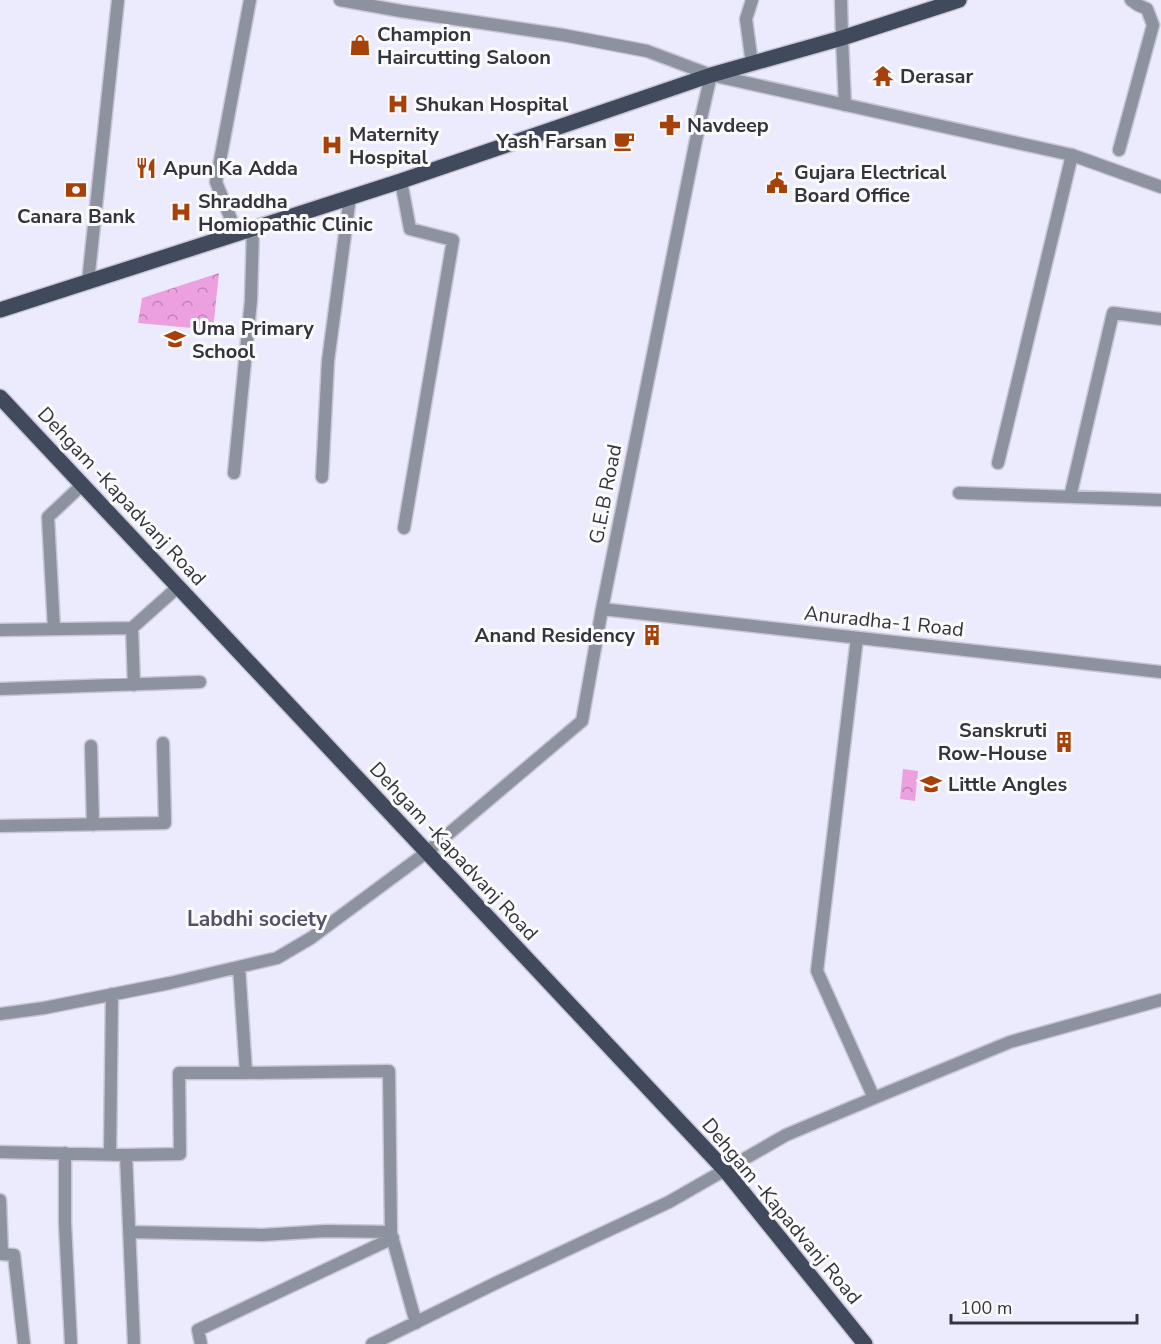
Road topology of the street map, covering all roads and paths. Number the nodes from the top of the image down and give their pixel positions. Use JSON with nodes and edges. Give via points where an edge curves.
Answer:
{"nodes":[{"id":1,"x":118,"y":0,"type":"edge"},
{"id":2,"x":250,"y":0,"type":"edge"},
{"id":3,"x":340,"y":0,"type":"edge"},
{"id":4,"x":752,"y":0,"type":"edge"},
{"id":5,"x":841,"y":0,"type":"edge"},
{"id":6,"x":959,"y":0,"type":"edge"},
{"id":7,"x":1131,"y":0,"type":"edge"},
{"id":8,"x":842,"y":38,"type":"junction"},
{"id":9,"x":752,"y":64,"type":"junction"},
{"id":10,"x":711,"y":75,"type":"junction"},
{"id":11,"x":845,"y":105,"type":"junction"},
{"id":12,"x":1119,"y":150,"type":"dead end"},
{"id":13,"x":1072,"y":155,"type":"junction"},
{"id":14,"x":401,"y":181,"type":"junction"},
{"id":15,"x":1161,"y":187,"type":"edge"},
{"id":16,"x":350,"y":197,"type":"junction"},
{"id":17,"x":253,"y":228,"type":"junction"},
{"id":18,"x":237,"y":234,"type":"junction"},
{"id":19,"x":88,"y":282,"type":"junction"},
{"id":20,"x":0,"y":310,"type":"edge"},
{"id":21,"x":1161,"y":319,"type":"edge"},
{"id":22,"x":0,"y":397,"type":"edge"},
{"id":23,"x":998,"y":464,"type":"dead end"},
{"id":24,"x":234,"y":473,"type":"dead end"},
{"id":25,"x":322,"y":477,"type":"dead end"},
{"id":26,"x":82,"y":485,"type":"junction"},
{"id":27,"x":959,"y":493,"type":"dead end"},
{"id":28,"x":1070,"y":497,"type":"junction"},
{"id":29,"x":1161,"y":501,"type":"edge"},
{"id":30,"x":404,"y":528,"type":"dead end"},
{"id":31,"x":178,"y":587,"type":"junction"},
{"id":32,"x":602,"y":609,"type":"junction"},
{"id":33,"x":132,"y":628,"type":"junction"},
{"id":34,"x":54,"y":629,"type":"junction"},
{"id":35,"x":0,"y":630,"type":"edge"},
{"id":36,"x":857,"y":638,"type":"junction"},
{"id":37,"x":1161,"y":672,"type":"edge"},
{"id":38,"x":200,"y":682,"type":"dead end"},
{"id":39,"x":134,"y":685,"type":"junction"},
{"id":40,"x":0,"y":689,"type":"edge"},
{"id":41,"x":163,"y":743,"type":"dead end"},
{"id":42,"x":91,"y":746,"type":"dead end"},
{"id":43,"x":93,"y":825,"type":"junction"},
{"id":44,"x":0,"y":826,"type":"edge"},
{"id":45,"x":427,"y":852,"type":"junction"},
{"id":46,"x":239,"y":967,"type":"junction"},
{"id":47,"x":112,"y":994,"type":"junction"},
{"id":48,"x":1161,"y":1000,"type":"edge"},
{"id":49,"x":0,"y":1014,"type":"edge"},
{"id":50,"x":246,"y":1073,"type":"junction"},
{"id":51,"x":874,"y":1098,"type":"junction"},
{"id":52,"x":0,"y":1152,"type":"edge"},
{"id":53,"x":65,"y":1153,"type":"junction"},
{"id":54,"x":110,"y":1154,"type":"junction"},
{"id":55,"x":126,"y":1155,"type":"junction"},
{"id":56,"x":725,"y":1170,"type":"junction"},
{"id":57,"x":0,"y":1200,"type":"edge"},
{"id":58,"x":130,"y":1232,"type":"junction"},
{"id":59,"x":392,"y":1235,"type":"junction"},
{"id":60,"x":416,"y":1323,"type":"junction"},
{"id":61,"x":24,"y":1344,"type":"edge"},
{"id":62,"x":71,"y":1344,"type":"edge"},
{"id":63,"x":134,"y":1344,"type":"edge"},
{"id":64,"x":201,"y":1344,"type":"edge"},
{"id":65,"x":372,"y":1344,"type":"edge"},
{"id":66,"x":865,"y":1344,"type":"edge"}],
"edges":[{"from":1,"to":19,"type":"street"},
{"from":2,"to":18,"type":"street","via":[[216,182]]},
{"from":3,"to":10,"type":"street","via":[[647,51]]},
{"from":4,"to":9,"type":"street","via":[[746,19]]},
{"from":5,"to":8,"type":"street"},
{"from":6,"to":8,"type":"main road"},
{"from":7,"to":12,"type":"street","via":[[1147,9],[1153,25]]},
{"from":8,"to":9,"type":"main road"},
{"from":8,"to":11,"type":"street"},
{"from":9,"to":10,"type":"main road"},
{"from":10,"to":11,"type":"street"},
{"from":10,"to":14,"type":"main road"},
{"from":10,"to":32,"type":"street","name":"G.E.B Road"},
{"from":11,"to":13,"type":"street"},
{"from":13,"to":15,"type":"street"},
{"from":13,"to":23,"type":"street"},
{"from":14,"to":16,"type":"main road"},
{"from":14,"to":30,"type":"street","via":[[410,229],[453,240]]},
{"from":16,"to":17,"type":"main road"},
{"from":16,"to":25,"type":"street","via":[[328,361]]},
{"from":17,"to":18,"type":"main road"},
{"from":17,"to":24,"type":"street","via":[[251,300]]},
{"from":18,"to":19,"type":"main road"},
{"from":19,"to":20,"type":"main road"},
{"from":21,"to":28,"type":"street","via":[[1113,313]]},
{"from":22,"to":26,"type":"main road","name":"Dehgam -Kapadvanj Road"},
{"from":26,"to":31,"type":"main road","name":"Dehgam -Kapadvanj Road"},
{"from":26,"to":34,"type":"street","via":[[48,517]]},
{"from":27,"to":28,"type":"street"},
{"from":28,"to":29,"type":"street"},
{"from":31,"to":33,"type":"street"},
{"from":31,"to":45,"type":"main road","name":"Dehgam -Kapadvanj Road"},
{"from":32,"to":36,"type":"street","name":"Anuradha-1 Road"},
{"from":32,"to":45,"type":"street","name":"G.E.B Road","via":[[582,721]]},
{"from":33,"to":34,"type":"street"},
{"from":33,"to":39,"type":"street"},
{"from":34,"to":35,"type":"street"},
{"from":36,"to":37,"type":"street","name":"Anuradha-1 Road"},
{"from":36,"to":51,"type":"street","via":[[817,971]]},
{"from":38,"to":39,"type":"street"},
{"from":39,"to":40,"type":"street"},
{"from":41,"to":43,"type":"street","via":[[165,823]]},
{"from":42,"to":43,"type":"street"},
{"from":43,"to":44,"type":"street"},
{"from":45,"to":46,"type":"street","name":"G.E.B Road","via":[[311,938],[277,958]]},
{"from":45,"to":56,"type":"main road","name":"Dehgam -Kapadvanj Road"},
{"from":46,"to":47,"type":"street","name":"G.E.B Road"},
{"from":46,"to":50,"type":"street"},
{"from":47,"to":49,"type":"street","name":"G.E.B Road"},
{"from":47,"to":54,"type":"street"},
{"from":48,"to":51,"type":"street","via":[[1010,1042]]},
{"from":50,"to":55,"type":"street","via":[[179,1073],[180,1154]]},
{"from":50,"to":59,"type":"street","via":[[389,1071]]},
{"from":51,"to":56,"type":"street","via":[[786,1135]]},
{"from":52,"to":53,"type":"street"},
{"from":53,"to":54,"type":"street"},
{"from":53,"to":62,"type":"street"},
{"from":54,"to":55,"type":"street"},
{"from":55,"to":58,"type":"street"},
{"from":56,"to":60,"type":"street","via":[[669,1202]]},
{"from":56,"to":66,"type":"main road","name":"Dehgam -Kapadvanj Road"},
{"from":57,"to":61,"type":"street","via":[[2,1254],[14,1255]]},
{"from":58,"to":59,"type":"street","via":[[262,1235],[326,1231]]},
{"from":58,"to":63,"type":"street"},
{"from":59,"to":60,"type":"street"},
{"from":59,"to":64,"type":"street","via":[[198,1330]]},
{"from":60,"to":65,"type":"street"}]}
